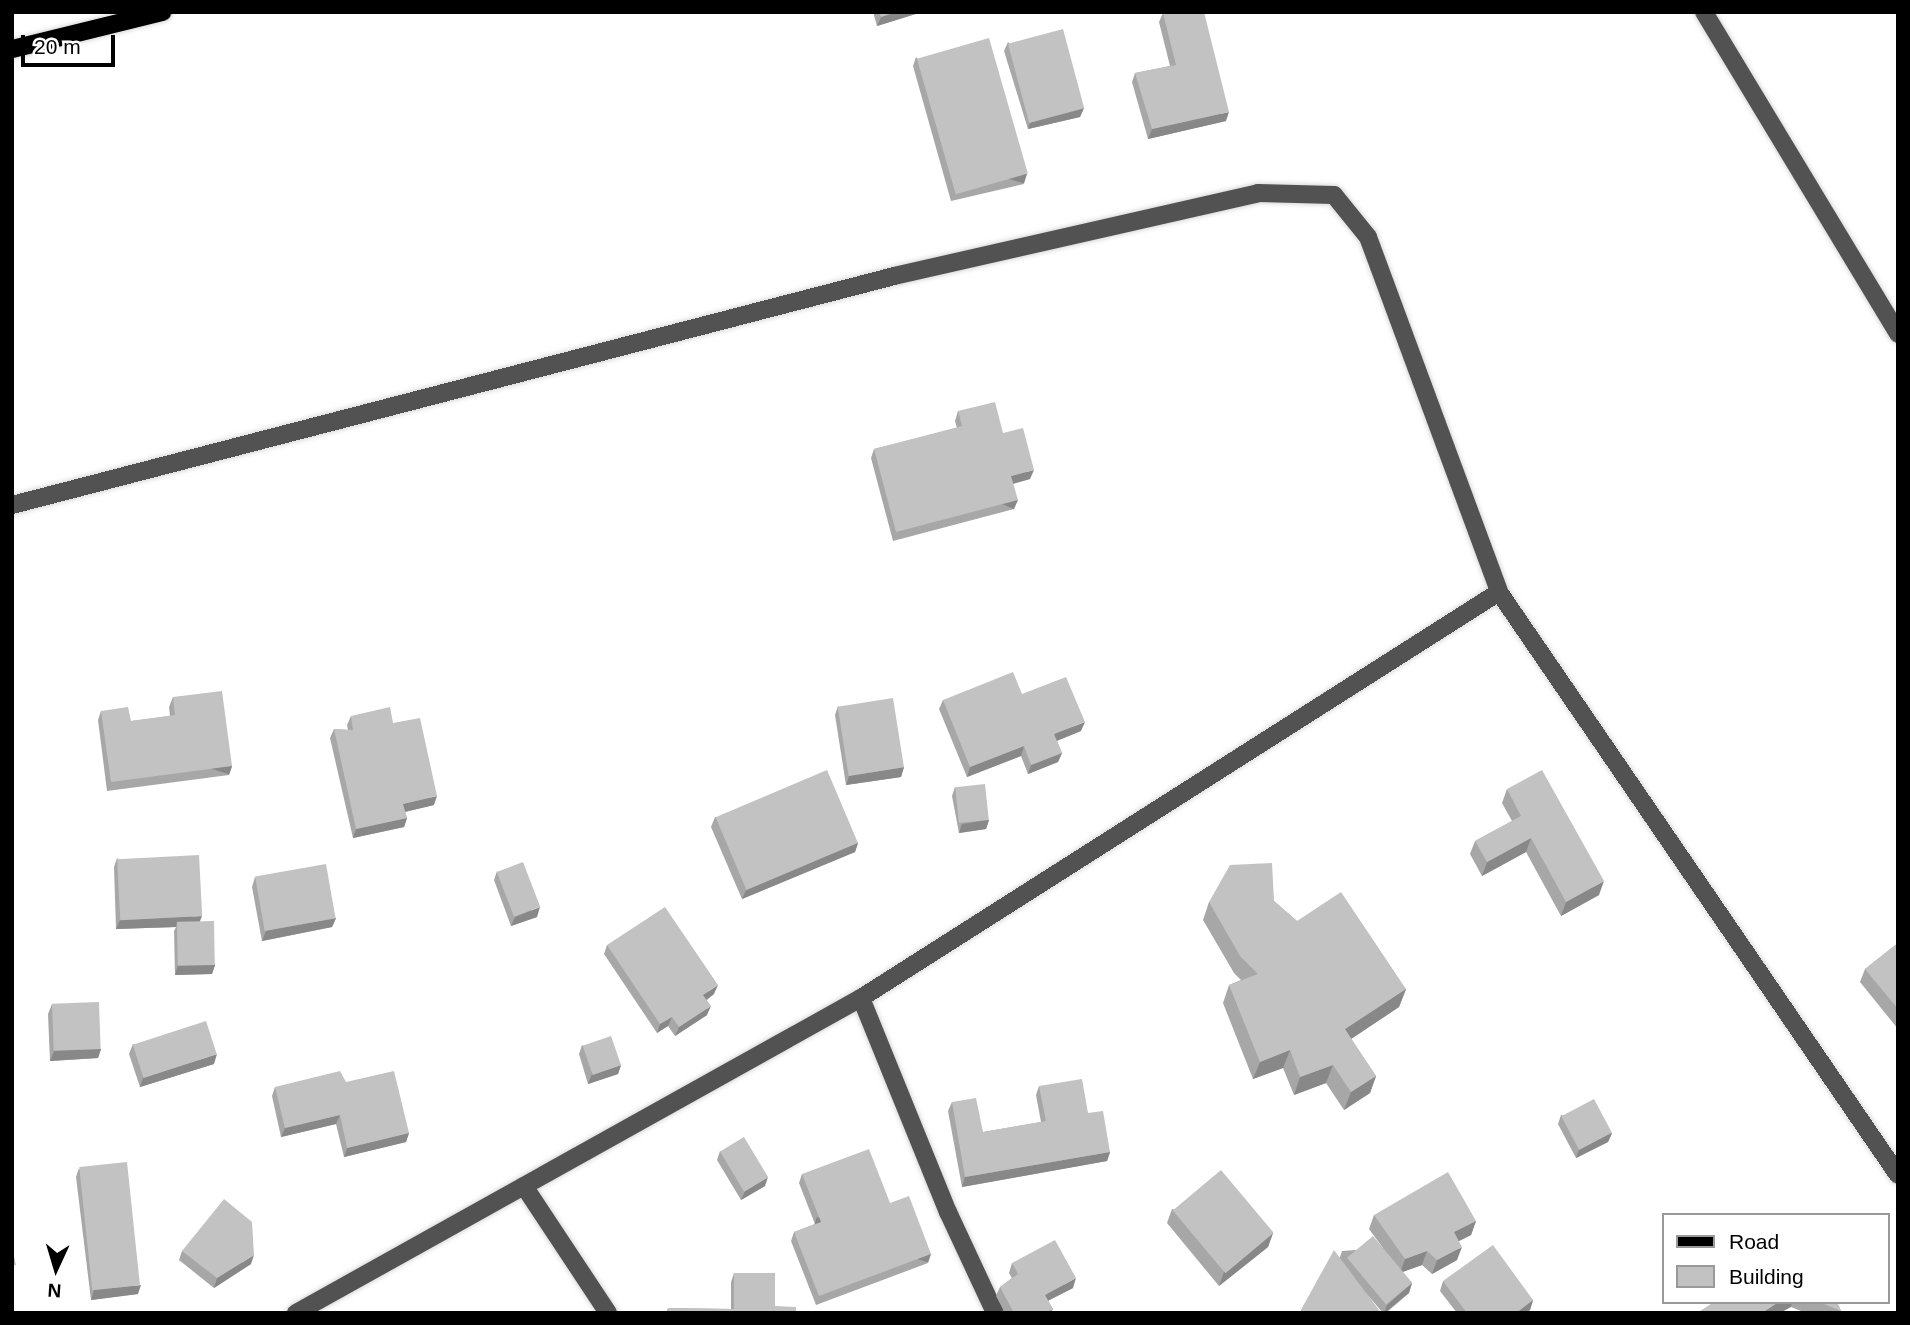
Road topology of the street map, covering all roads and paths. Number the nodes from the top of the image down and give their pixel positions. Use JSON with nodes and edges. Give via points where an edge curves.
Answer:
{"nodes":[{"id":1,"x":163,"y":12,"type":"edge"},
{"id":2,"x":1704,"y":12,"type":"edge"},
{"id":3,"x":12,"y":49,"type":"edge"},
{"id":4,"x":1898,"y":334,"type":"edge"},
{"id":5,"x":12,"y":505,"type":"edge"},
{"id":6,"x":1499,"y":592,"type":"junction"},
{"id":7,"x":861,"y":998,"type":"junction"},
{"id":8,"x":1898,"y":1175,"type":"edge"},
{"id":9,"x":524,"y":1186,"type":"junction"},
{"id":10,"x":296,"y":1313,"type":"edge"},
{"id":11,"x":608,"y":1313,"type":"edge"},
{"id":12,"x":995,"y":1313,"type":"edge"}],
"edges":[{"from":1,"to":3,"type":"main road"},
{"from":2,"to":4,"type":"street"},
{"from":5,"to":6,"type":"street","via":[[894,276],[1258,193],[1304,191],[1335,195],[1368,237]]},
{"from":6,"to":7,"type":"street"},
{"from":6,"to":8,"type":"street"},
{"from":7,"to":9,"type":"street"},
{"from":7,"to":12,"type":"street","via":[[948,1212]]},
{"from":9,"to":10,"type":"street"},
{"from":9,"to":11,"type":"street"}]}
